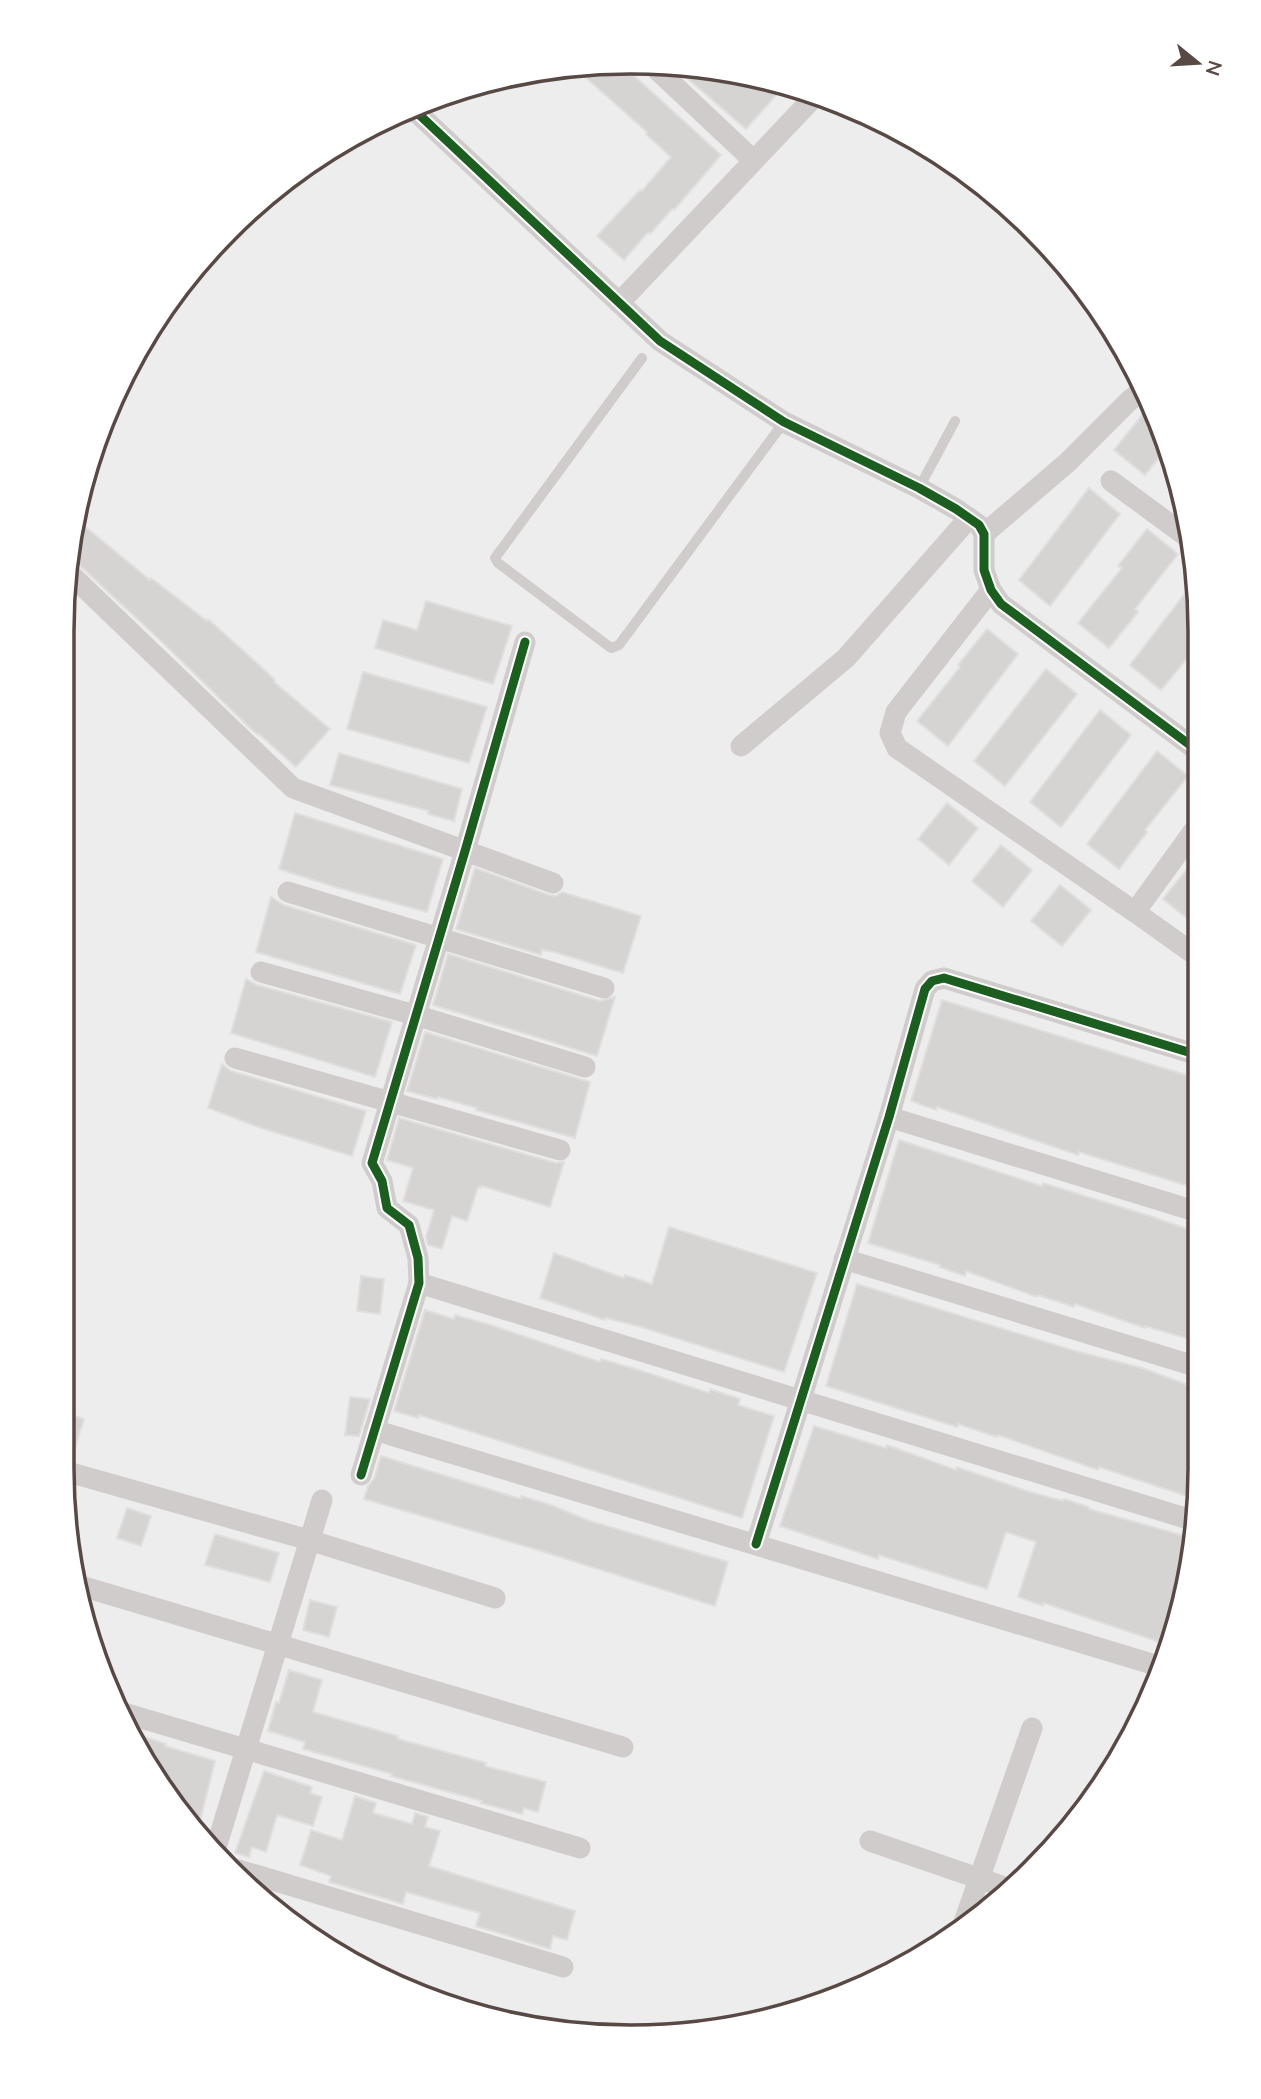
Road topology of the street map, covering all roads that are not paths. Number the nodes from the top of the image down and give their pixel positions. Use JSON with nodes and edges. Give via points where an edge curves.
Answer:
{"nodes":[{"id":1,"x":663,"y":75,"type":"edge"},
{"id":2,"x":809,"y":103,"type":"edge"},
{"id":3,"x":420,"y":115,"type":"edge"},
{"id":4,"x":753,"y":160,"type":"junction"},
{"id":5,"x":619,"y":303,"type":"junction"},
{"id":6,"x":642,"y":358,"type":"dead end"},
{"id":7,"x":1135,"y":396,"type":"edge"},
{"id":8,"x":955,"y":421,"type":"dead end"},
{"id":9,"x":784,"y":422,"type":"junction"},
{"id":10,"x":1111,"y":481,"type":"dead end"},
{"id":11,"x":919,"y":488,"type":"junction"},
{"id":12,"x":969,"y":517,"type":"junction"},
{"id":13,"x":1179,"y":531,"type":"edge"},
{"id":14,"x":984,"y":534,"type":"junction"},
{"id":15,"x":76,"y":580,"type":"edge"},
{"id":16,"x":991,"y":590,"type":"junction"},
{"id":17,"x":525,"y":642,"type":"dead end"},
{"id":18,"x":1188,"y":743,"type":"edge"},
{"id":19,"x":741,"y":746,"type":"dead end"},
{"id":20,"x":1188,"y":840,"type":"edge"},
{"id":21,"x":465,"y":851,"type":"junction"},
{"id":22,"x":553,"y":883,"type":"dead end"},
{"id":23,"x":288,"y":892,"type":"dead end"},
{"id":24,"x":1135,"y":912,"type":"junction"},
{"id":25,"x":439,"y":938,"type":"junction"},
{"id":26,"x":1188,"y":949,"type":"edge"},
{"id":27,"x":261,"y":972,"type":"dead end"},
{"id":28,"x":604,"y":988,"type":"dead end"},
{"id":29,"x":415,"y":1014,"type":"junction"},
{"id":30,"x":1188,"y":1052,"type":"edge"},
{"id":31,"x":235,"y":1058,"type":"dead end"},
{"id":32,"x":585,"y":1067,"type":"dead end"},
{"id":33,"x":389,"y":1101,"type":"junction"},
{"id":34,"x":889,"y":1117,"type":"junction"},
{"id":35,"x":560,"y":1150,"type":"dead end"},
{"id":36,"x":1188,"y":1209,"type":"edge"},
{"id":37,"x":844,"y":1258,"type":"junction"},
{"id":38,"x":419,"y":1283,"type":"junction"},
{"id":39,"x":1188,"y":1364,"type":"edge"},
{"id":40,"x":799,"y":1401,"type":"junction"},
{"id":41,"x":374,"y":1430,"type":"junction"},
{"id":42,"x":74,"y":1474,"type":"edge"},
{"id":43,"x":360,"y":1475,"type":"dead end"},
{"id":44,"x":322,"y":1500,"type":"dead end"},
{"id":45,"x":1185,"y":1518,"type":"edge"},
{"id":46,"x":309,"y":1540,"type":"junction"},
{"id":47,"x":755,"y":1544,"type":"junction"},
{"id":48,"x":86,"y":1588,"type":"edge"},
{"id":49,"x":495,"y":1598,"type":"dead end"},
{"id":50,"x":277,"y":1645,"type":"junction"},
{"id":51,"x":1152,"y":1664,"type":"edge"},
{"id":52,"x":131,"y":1715,"type":"edge"},
{"id":53,"x":1032,"y":1728,"type":"dead end"},
{"id":54,"x":623,"y":1747,"type":"dead end"},
{"id":55,"x":245,"y":1749,"type":"junction"},
{"id":56,"x":870,"y":1841,"type":"dead end"},
{"id":57,"x":218,"y":1842,"type":"edge"},
{"id":58,"x":580,"y":1847,"type":"dead end"},
{"id":59,"x":248,"y":1873,"type":"edge"},
{"id":60,"x":979,"y":1878,"type":"junction"},
{"id":61,"x":1000,"y":1885,"type":"edge"},
{"id":62,"x":967,"y":1912,"type":"edge"},
{"id":63,"x":563,"y":1967,"type":"dead end"}],
"edges":[{"from":1,"to":4,"type":"street"},
{"from":2,"to":4,"type":"street"},
{"from":3,"to":5,"type":"street"},
{"from":4,"to":5,"type":"street"},
{"from":5,"to":9,"type":"street","via":[[660,341]]},
{"from":6,"to":9,"type":"lane","via":[[495,558],[611,648],[619,645]]},
{"from":7,"to":14,"type":"street"},
{"from":8,"to":11,"type":"lane"},
{"from":9,"to":11,"type":"street"},
{"from":10,"to":13,"type":"street"},
{"from":11,"to":12,"type":"street"},
{"from":12,"to":14,"type":"street"},
{"from":12,"to":19,"type":"street","via":[[846,659]]},
{"from":14,"to":16,"type":"street","via":[[984,570]]},
{"from":15,"to":21,"type":"street","via":[[293,788]]},
{"from":16,"to":18,"type":"street","via":[[1001,604]]},
{"from":16,"to":24,"type":"street","via":[[896,712],[890,733],[897,748]]},
{"from":17,"to":21,"type":"street"},
{"from":20,"to":24,"type":"street"},
{"from":21,"to":22,"type":"street"},
{"from":21,"to":25,"type":"street"},
{"from":23,"to":25,"type":"street"},
{"from":24,"to":26,"type":"street"},
{"from":25,"to":28,"type":"street"},
{"from":25,"to":29,"type":"street"},
{"from":27,"to":29,"type":"street"},
{"from":29,"to":32,"type":"street"},
{"from":29,"to":33,"type":"street"},
{"from":30,"to":34,"type":"street","via":[[939,978],[925,989]]},
{"from":31,"to":33,"type":"street"},
{"from":33,"to":35,"type":"street"},
{"from":33,"to":38,"type":"street","via":[[372,1163],[382,1181],[387,1208],[409,1225]]},
{"from":34,"to":36,"type":"street"},
{"from":34,"to":37,"type":"street"},
{"from":37,"to":39,"type":"street"},
{"from":37,"to":40,"type":"street"},
{"from":38,"to":40,"type":"street"},
{"from":38,"to":41,"type":"street"},
{"from":40,"to":45,"type":"street"},
{"from":40,"to":47,"type":"street"},
{"from":41,"to":43,"type":"street"},
{"from":41,"to":47,"type":"street"},
{"from":42,"to":46,"type":"street"},
{"from":44,"to":46,"type":"street"},
{"from":46,"to":49,"type":"street"},
{"from":46,"to":50,"type":"street"},
{"from":47,"to":51,"type":"street"},
{"from":48,"to":50,"type":"street"},
{"from":50,"to":54,"type":"street"},
{"from":50,"to":55,"type":"street"},
{"from":52,"to":55,"type":"street"},
{"from":53,"to":60,"type":"street"},
{"from":55,"to":57,"type":"street"},
{"from":55,"to":58,"type":"street"},
{"from":56,"to":60,"type":"street"},
{"from":59,"to":63,"type":"street"},
{"from":60,"to":61,"type":"street"},
{"from":60,"to":62,"type":"street"}]}
